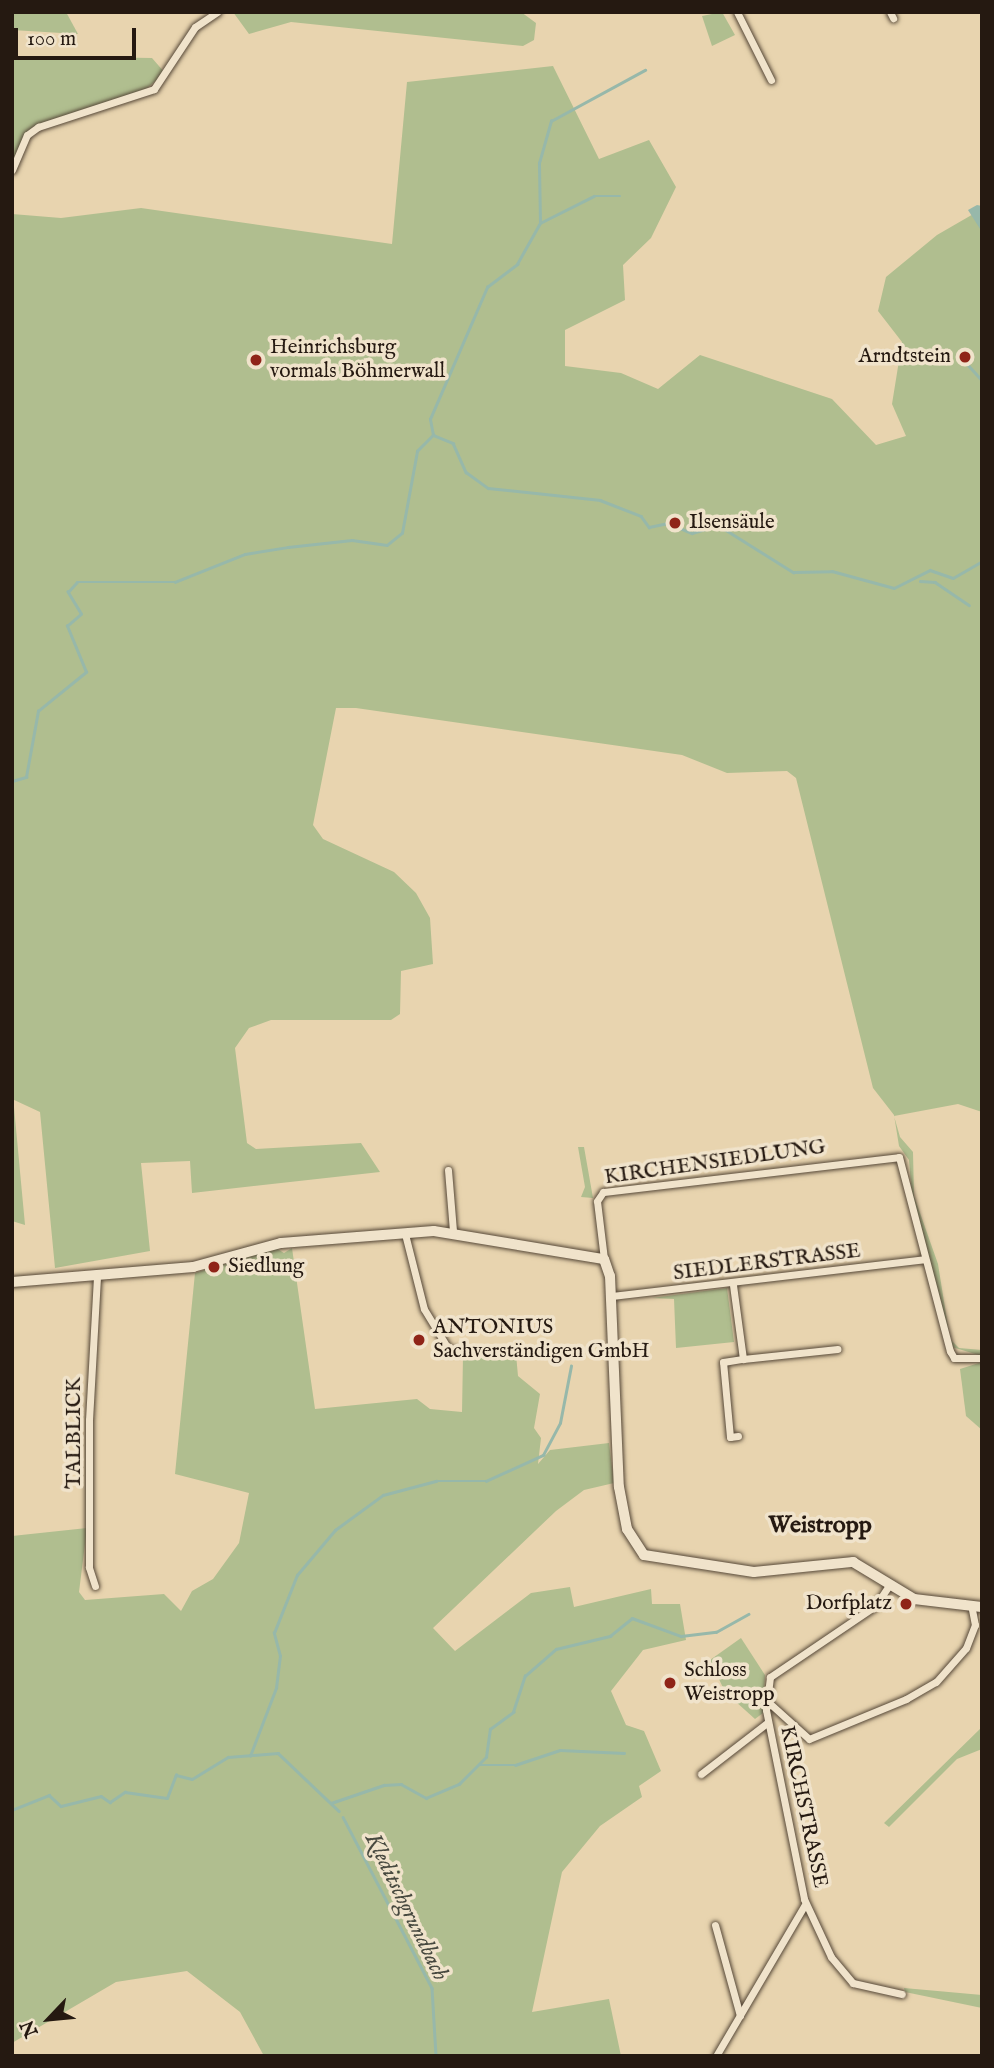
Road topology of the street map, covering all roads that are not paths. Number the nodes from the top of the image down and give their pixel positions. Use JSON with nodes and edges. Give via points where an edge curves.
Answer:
{"nodes":[{"id":1,"x":217,"y":12,"type":"edge"},
{"id":2,"x":737,"y":12,"type":"edge"},
{"id":3,"x":771,"y":80,"type":"dead end"},
{"id":4,"x":12,"y":170,"type":"edge"},
{"id":5,"x":448,"y":1170,"type":"dead end"},
{"id":6,"x":453,"y":1231,"type":"junction"},
{"id":7,"x":405,"y":1234,"type":"junction"},
{"id":8,"x":604,"y":1259,"type":"junction"},
{"id":9,"x":925,"y":1259,"type":"junction"},
{"id":10,"x":97,"y":1279,"type":"junction"},
{"id":11,"x":12,"y":1282,"type":"edge"},
{"id":12,"x":733,"y":1284,"type":"junction"},
{"id":13,"x":611,"y":1296,"type":"junction"},
{"id":14,"x":837,"y":1349,"type":"dead end"},
{"id":15,"x":464,"y":1350,"type":"dead end"},
{"id":16,"x":982,"y":1358,"type":"edge"},
{"id":17,"x":743,"y":1359,"type":"junction"},
{"id":18,"x":738,"y":1436,"type":"dead end"},
{"id":19,"x":890,"y":1584,"type":"junction"},
{"id":20,"x":95,"y":1586,"type":"dead end"},
{"id":21,"x":971,"y":1605,"type":"junction"},
{"id":22,"x":982,"y":1607,"type":"edge"},
{"id":23,"x":982,"y":1618,"type":"edge"},
{"id":24,"x":975,"y":1625,"type":"junction"},
{"id":25,"x":766,"y":1700,"type":"junction"},
{"id":26,"x":767,"y":1723,"type":"junction"},
{"id":27,"x":702,"y":1774,"type":"dead end"},
{"id":28,"x":806,"y":1904,"type":"junction"},
{"id":29,"x":715,"y":1925,"type":"dead end"},
{"id":30,"x":902,"y":1994,"type":"dead end"},
{"id":31,"x":740,"y":2016,"type":"junction"},
{"id":32,"x":716,"y":2056,"type":"edge"}],
"edges":[{"from":1,"to":4,"type":"street","via":[[188,37],[144,95],[27,135]]},
{"from":2,"to":3,"type":"street"},
{"from":5,"to":6,"type":"street"},
{"from":6,"to":7,"type":"street"},
{"from":6,"to":8,"type":"street"},
{"from":7,"to":10,"type":"street","via":[[281,1242],[193,1267]]},
{"from":7,"to":15,"type":"street","via":[[424,1309],[449,1350]]},
{"from":8,"to":9,"type":"street","name":"KIRCHENSIEDLUNG","via":[[597,1200],[603,1192],[899,1157]]},
{"from":8,"to":13,"type":"street"},
{"from":9,"to":12,"type":"street","name":"SIEDLERSTRASSE"},
{"from":9,"to":16,"type":"street","via":[[954,1358]]},
{"from":10,"to":11,"type":"street"},
{"from":10,"to":20,"type":"street","name":"TALBLICK","via":[[89,1420],[89,1567]]},
{"from":12,"to":13,"type":"street","name":"SIEDLERSTRASSE"},
{"from":12,"to":17,"type":"street"},
{"from":13,"to":19,"type":"street","via":[[613,1444],[623,1516],[644,1555],[754,1572],[842,1561]]},
{"from":14,"to":17,"type":"street"},
{"from":17,"to":18,"type":"street","via":[[723,1362],[730,1437]]},
{"from":19,"to":21,"type":"street","via":[[923,1601]]},
{"from":19,"to":25,"type":"street","name":"KIRCHSTRASSE","via":[[875,1606],[770,1677]]},
{"from":21,"to":22,"type":"street"},
{"from":21,"to":24,"type":"street"},
{"from":23,"to":24,"type":"street"},
{"from":24,"to":25,"type":"street","via":[[966,1648],[923,1691],[822,1737],[802,1737]]},
{"from":25,"to":26,"type":"street","name":"KIRCHSTRASSE"},
{"from":26,"to":27,"type":"street"},
{"from":26,"to":28,"type":"street","name":"KIRCHSTRASSE"},
{"from":28,"to":30,"type":"street","name":"KIRCHSTRASSE","via":[[847,1978]]},
{"from":28,"to":31,"type":"street"},
{"from":29,"to":31,"type":"street"},
{"from":31,"to":32,"type":"street"}]}
